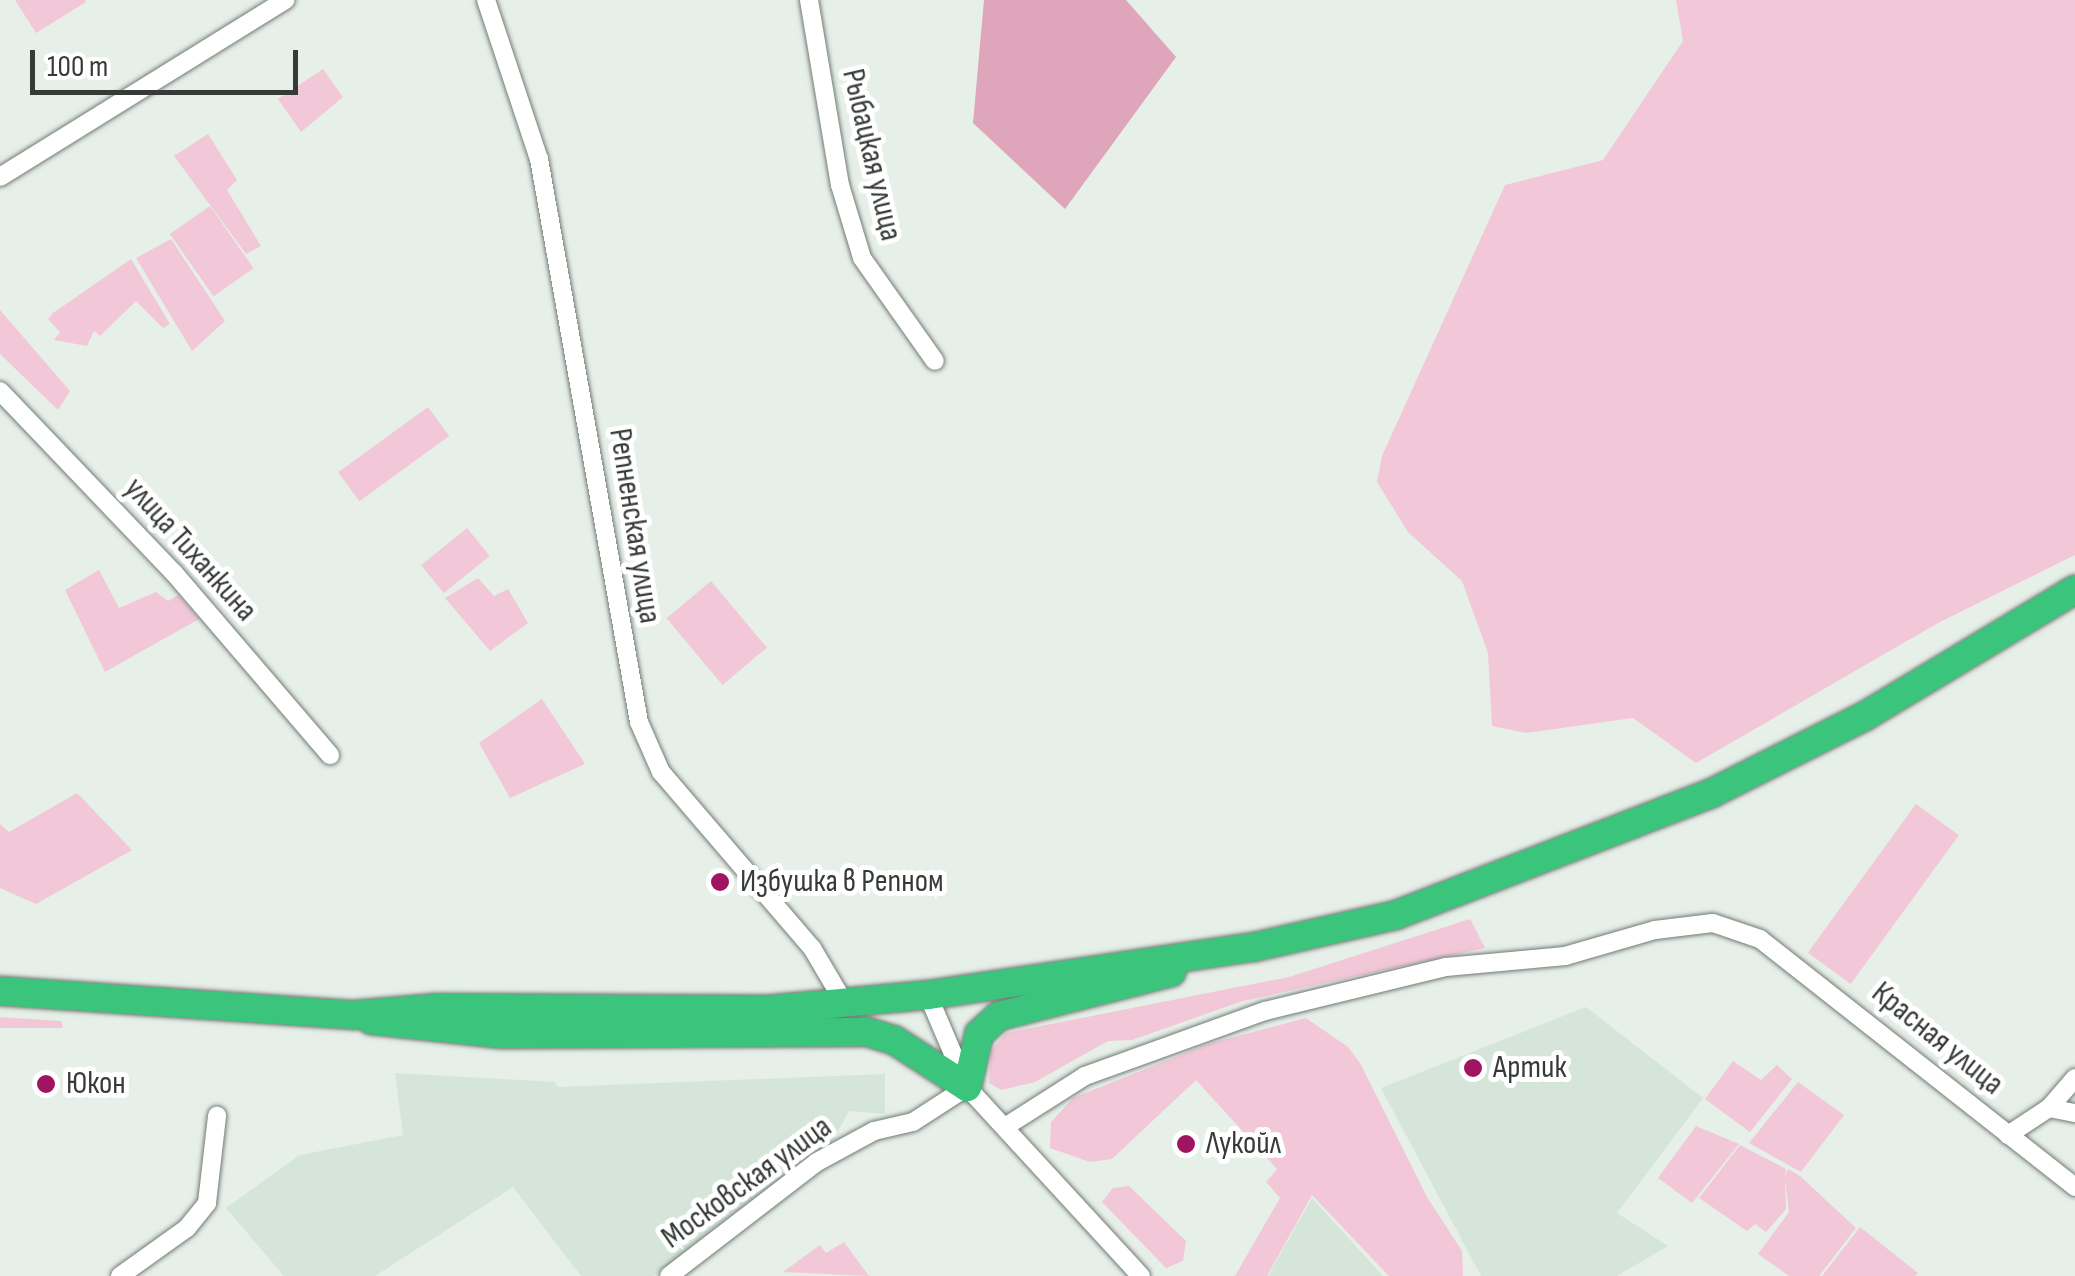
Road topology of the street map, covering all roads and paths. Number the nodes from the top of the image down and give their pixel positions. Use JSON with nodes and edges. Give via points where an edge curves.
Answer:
{"nodes":[{"id":1,"x":286,"y":0,"type":"edge"},
{"id":2,"x":486,"y":0,"type":"edge"},
{"id":3,"x":809,"y":0,"type":"edge"},
{"id":4,"x":0,"y":177,"type":"edge"},
{"id":5,"x":936,"y":361,"type":"dead end"},
{"id":6,"x":0,"y":390,"type":"edge"},
{"id":7,"x":2075,"y":590,"type":"edge"},
{"id":8,"x":330,"y":754,"type":"dead end"},
{"id":9,"x":1254,"y":947,"type":"junction"},
{"id":10,"x":0,"y":991,"type":"edge"},
{"id":11,"x":928,"y":995,"type":"junction"},
{"id":12,"x":846,"y":1004,"type":"junction"},
{"id":13,"x":354,"y":1015,"type":"junction"},
{"id":14,"x":2075,"y":1078,"type":"edge"},
{"id":15,"x":967,"y":1087,"type":"junction"},
{"id":16,"x":2049,"y":1108,"type":"junction"},
{"id":17,"x":2075,"y":1113,"type":"edge"},
{"id":18,"x":217,"y":1116,"type":"dead end"},
{"id":19,"x":1008,"y":1125,"type":"junction"},
{"id":20,"x":2008,"y":1135,"type":"junction"},
{"id":21,"x":2075,"y":1187,"type":"edge"},
{"id":22,"x":1139,"y":1275,"type":"edge"},
{"id":23,"x":120,"y":1276,"type":"edge"},
{"id":24,"x":668,"y":1276,"type":"edge"}],
"edges":[{"from":1,"to":4,"type":"street"},
{"from":2,"to":12,"type":"street","name":"Репненская улица","via":[[539,159],[639,722],[661,772],[812,948]]},
{"from":3,"to":5,"type":"street","name":"Рыбацкая улица","via":[[840,184],[862,258]]},
{"from":6,"to":8,"type":"street","name":"улица Тиханкина","via":[[174,574]]},
{"from":7,"to":9,"type":"highway","via":[[1866,716],[1712,793],[1396,915]]},
{"from":9,"to":11,"type":"highway"},
{"from":9,"to":15,"type":"highway","via":[[1000,1016],[978,1034]]},
{"from":10,"to":13,"type":"highway"},
{"from":11,"to":12,"type":"highway"},
{"from":11,"to":15,"type":"street"},
{"from":12,"to":13,"type":"highway","via":[[658,1012],[437,1008]]},
{"from":13,"to":15,"type":"highway","via":[[399,1028],[502,1034],[868,1032],[894,1040]]},
{"from":14,"to":16,"type":"street"},
{"from":15,"to":19,"type":"street"},
{"from":15,"to":24,"type":"street","name":"Московская улица","via":[[913,1122],[874,1131],[817,1162]]},
{"from":16,"to":17,"type":"street"},
{"from":16,"to":20,"type":"street"},
{"from":18,"to":23,"type":"street","via":[[207,1203],[187,1228]]},
{"from":19,"to":20,"type":"street","name":"Красная улица","via":[[1050,1094],[1162,1045],[1446,967],[1565,956],[1680,924],[1713,923],[1760,939]]},
{"from":19,"to":22,"type":"street"},
{"from":20,"to":21,"type":"street","name":"Красная улица"}]}
